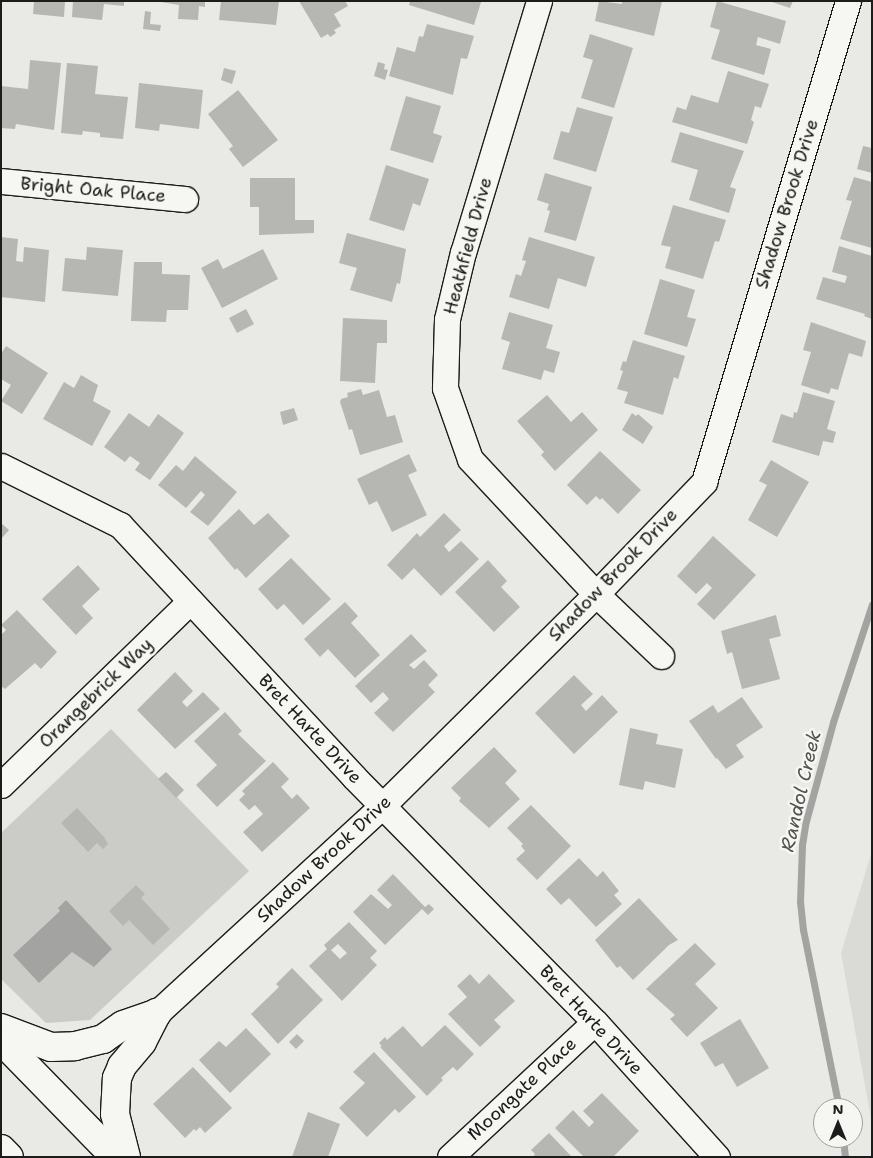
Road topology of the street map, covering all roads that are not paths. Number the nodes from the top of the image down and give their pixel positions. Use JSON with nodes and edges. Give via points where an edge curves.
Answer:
{"nodes":[{"id":1,"x":539,"y":1,"type":"edge"},
{"id":2,"x":848,"y":1,"type":"edge"},
{"id":3,"x":1,"y":181,"type":"edge"},
{"id":4,"x":185,"y":199,"type":"dead end"},
{"id":5,"x":1,"y":466,"type":"edge"},
{"id":6,"x":596,"y":594,"type":"junction"},
{"id":7,"x":190,"y":600,"type":"junction"},
{"id":8,"x":661,"y":656,"type":"dead end"},
{"id":9,"x":1,"y":785,"type":"edge"},
{"id":10,"x":382,"y":806,"type":"junction"},
{"id":11,"x":157,"y":1012,"type":"junction"},
{"id":12,"x":595,"y":1022,"type":"junction"},
{"id":13,"x":1,"y":1028,"type":"edge"},
{"id":14,"x":1,"y":1040,"type":"edge"},
{"id":15,"x":1,"y":1149,"type":"edge"},
{"id":16,"x":9,"y":1157,"type":"edge"},
{"id":17,"x":115,"y":1157,"type":"edge"},
{"id":18,"x":126,"y":1157,"type":"edge"},
{"id":19,"x":450,"y":1157,"type":"edge"},
{"id":20,"x":717,"y":1157,"type":"edge"}],
"edges":[{"from":1,"to":6,"type":"street","name":"Heathfield Drive","via":[[463,252],[447,319],[445,388],[470,459]]},
{"from":2,"to":6,"type":"street","name":"Shadow Brook Drive","via":[[704,482]]},
{"from":3,"to":4,"type":"street","name":"Bright Oak Place"},
{"from":5,"to":7,"type":"street","name":"Bret Harte Drive","via":[[120,525]]},
{"from":6,"to":8,"type":"street","name":"Heathfield Drive"},
{"from":6,"to":10,"type":"street","name":"Shadow Brook Drive"},
{"from":7,"to":9,"type":"street","name":"Orangebrick Way"},
{"from":7,"to":10,"type":"street","name":"Bret Harte Drive"},
{"from":10,"to":11,"type":"street","name":"Shadow Brook Drive"},
{"from":10,"to":12,"type":"street","name":"Bret Harte Drive"},
{"from":11,"to":13,"type":"main road","via":[[124,1025],[103,1039],[75,1046],[51,1047]]},
{"from":11,"to":18,"type":"main road","via":[[142,1042],[122,1066],[115,1087],[115,1114]]},
{"from":12,"to":19,"type":"street","name":"Moongate Place"},
{"from":12,"to":20,"type":"street","name":"Bret Harte Drive"},
{"from":14,"to":17,"type":"main road"},
{"from":15,"to":16,"type":"main road"}]}
